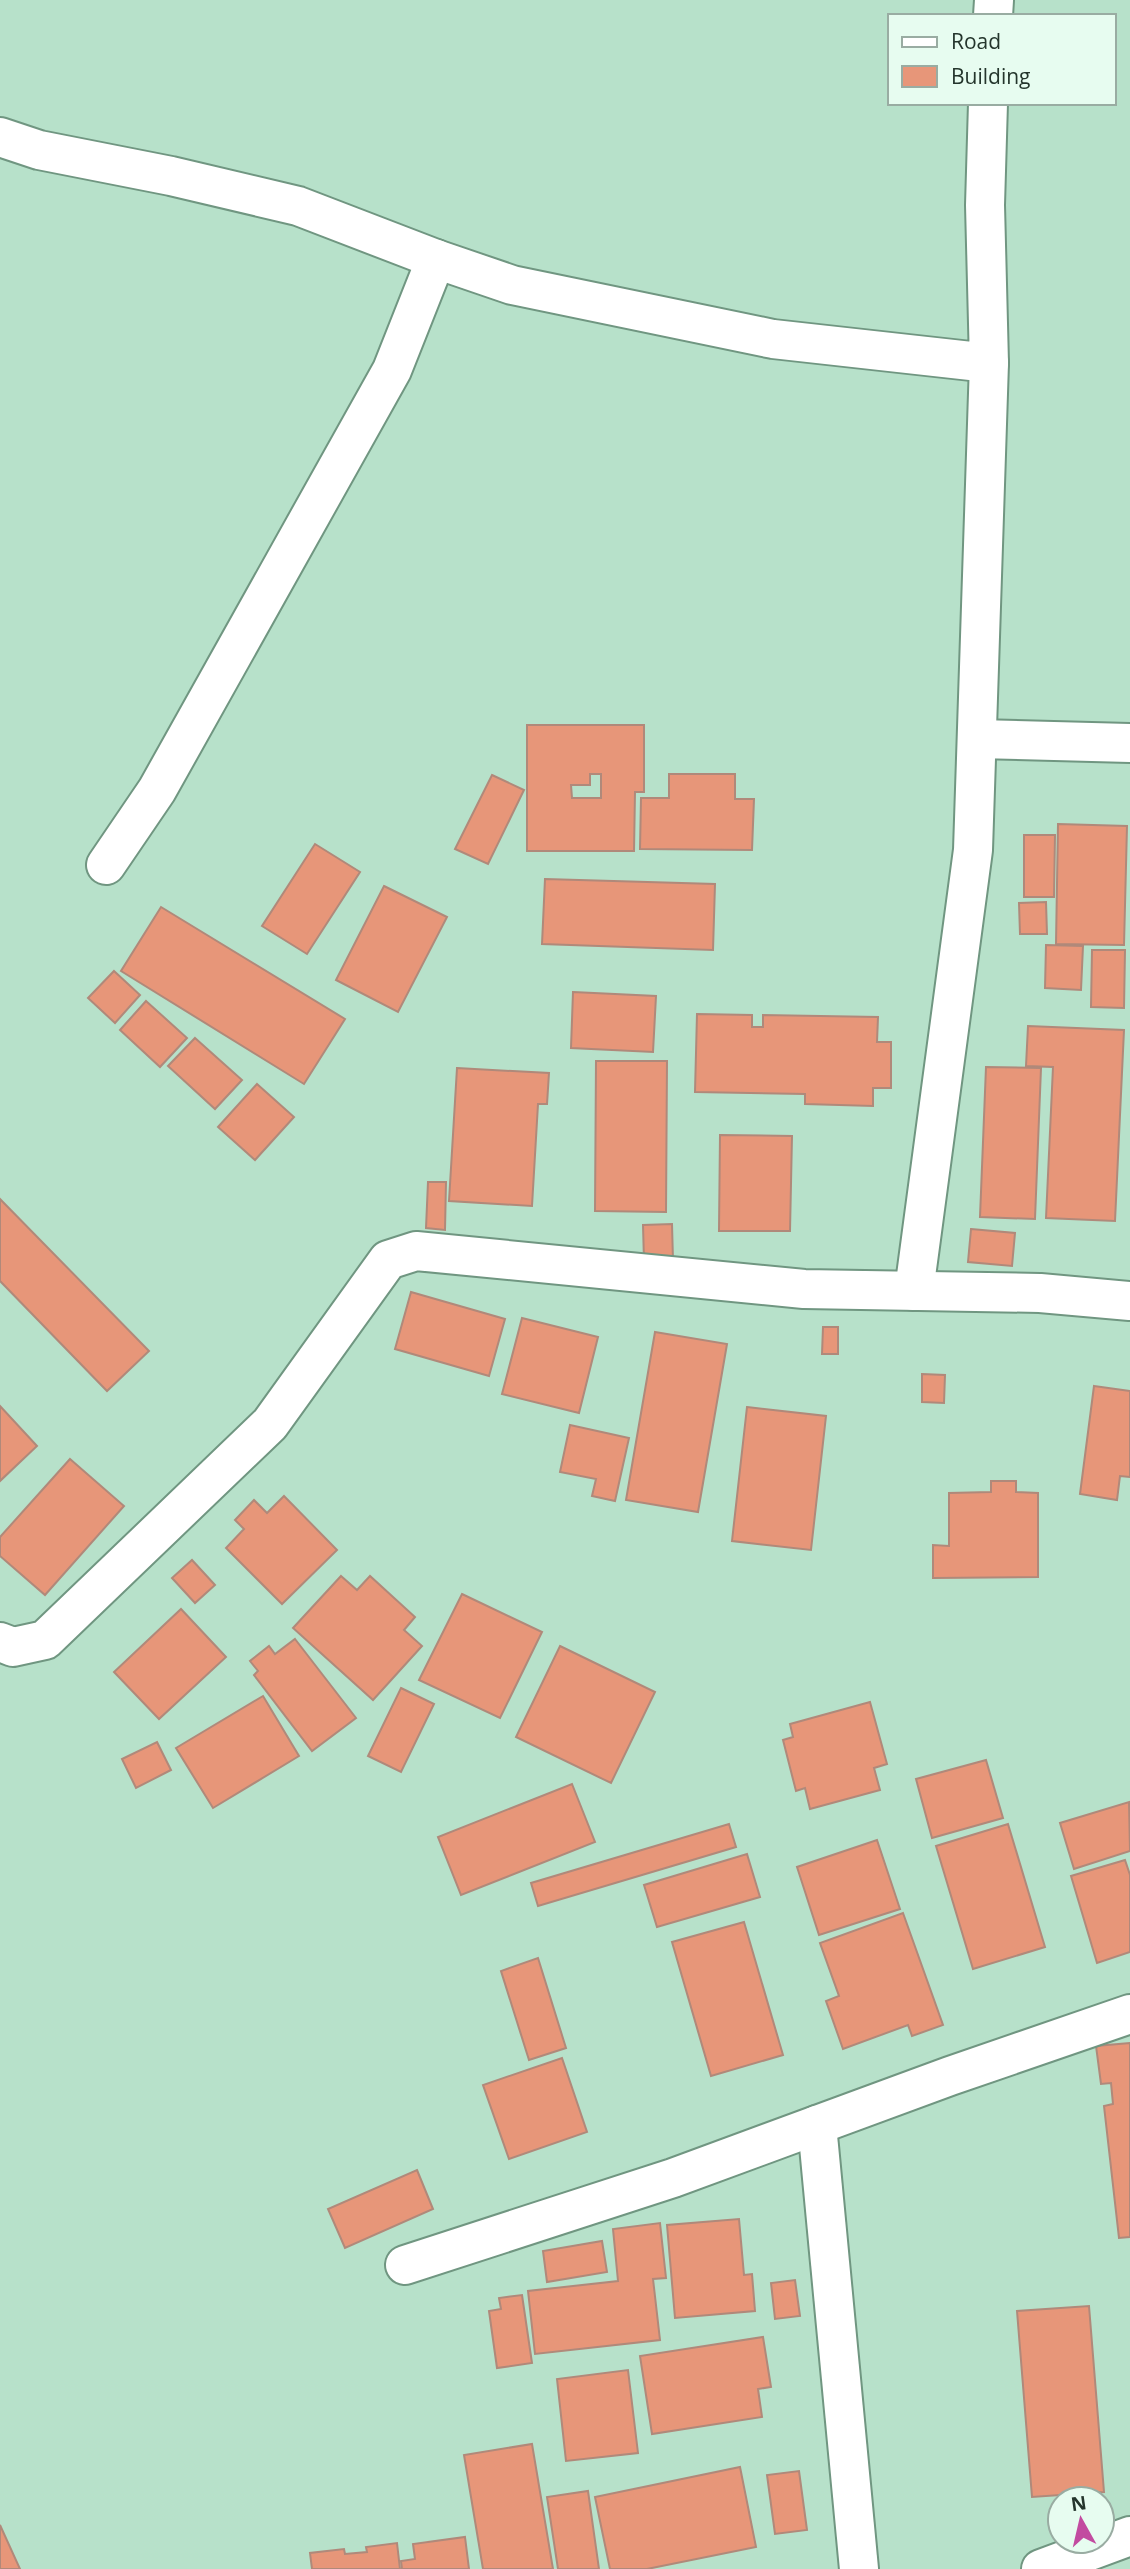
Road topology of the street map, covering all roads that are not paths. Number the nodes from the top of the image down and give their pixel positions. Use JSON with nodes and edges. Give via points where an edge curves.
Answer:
{"nodes":[{"id":1,"x":988,"y":105,"type":"edge"},
{"id":2,"x":0,"y":137,"type":"edge"},
{"id":3,"x":436,"y":259,"type":"junction"},
{"id":4,"x":989,"y":363,"type":"junction"},
{"id":5,"x":977,"y":739,"type":"junction"},
{"id":6,"x":1130,"y":743,"type":"edge"},
{"id":7,"x":106,"y":865,"type":"dead end"},
{"id":8,"x":914,"y":1291,"type":"junction"},
{"id":9,"x":1130,"y":1301,"type":"edge"},
{"id":10,"x":0,"y":1642,"type":"edge"},
{"id":11,"x":1130,"y":2014,"type":"edge"},
{"id":12,"x":817,"y":2125,"type":"junction"},
{"id":13,"x":405,"y":2265,"type":"dead end"},
{"id":14,"x":1130,"y":2536,"type":"edge"},
{"id":15,"x":859,"y":2569,"type":"edge"},
{"id":16,"x":1041,"y":2569,"type":"edge"}],
"edges":[{"from":1,"to":4,"type":"street"},
{"from":2,"to":3,"type":"street","via":[[39,150],[298,206]]},
{"from":3,"to":4,"type":"street","via":[[512,285],[773,339]]},
{"from":3,"to":7,"type":"street","via":[[392,370],[157,790]]},
{"from":4,"to":5,"type":"street"},
{"from":5,"to":6,"type":"street"},
{"from":5,"to":8,"type":"street","via":[[974,850]]},
{"from":8,"to":9,"type":"street","via":[[1040,1293]]},
{"from":8,"to":10,"type":"street","via":[[804,1289],[416,1251],[398,1255],[388,1260],[270,1424],[45,1640],[13,1647]]},
{"from":11,"to":12,"type":"street"},
{"from":12,"to":13,"type":"street","via":[[673,2178]]},
{"from":12,"to":15,"type":"street"},
{"from":14,"to":16,"type":"street"}]}
